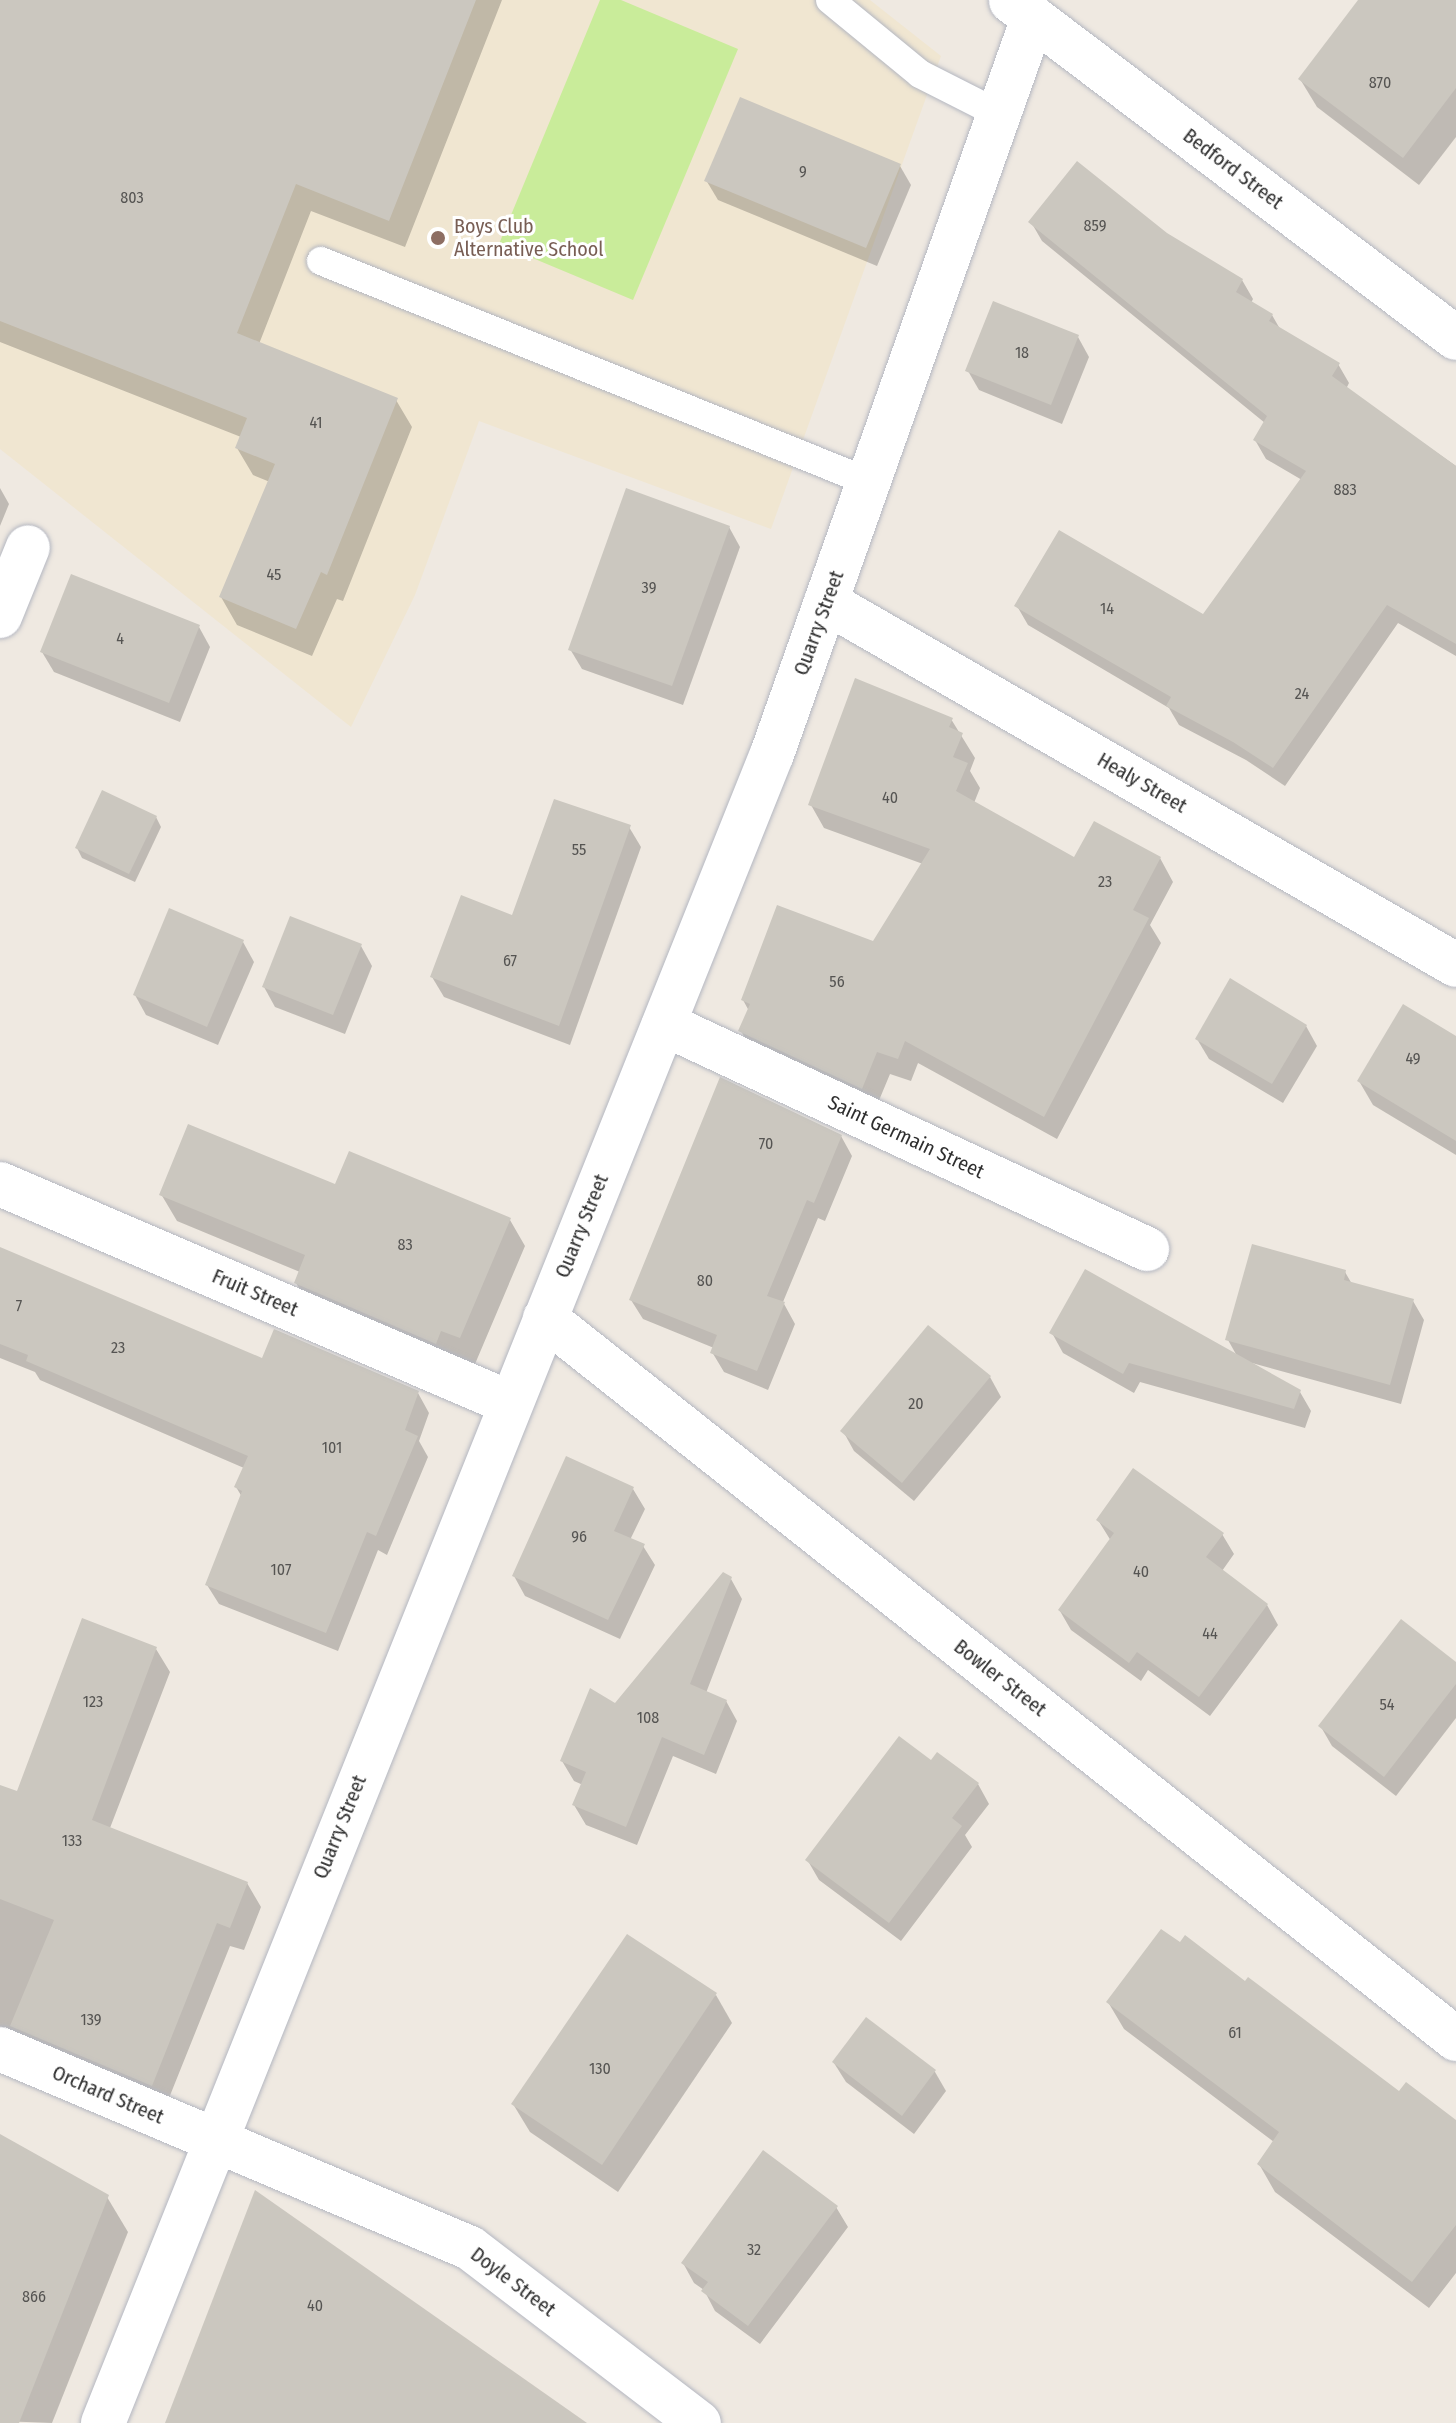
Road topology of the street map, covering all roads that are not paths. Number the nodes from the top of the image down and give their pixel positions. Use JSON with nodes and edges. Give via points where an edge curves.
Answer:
{"nodes":[{"id":1,"x":830,"y":0,"type":"edge"},
{"id":2,"x":1029,"y":6,"type":"edge"},
{"id":3,"x":999,"y":114,"type":"junction"},
{"id":4,"x":321,"y":261,"type":"dead end"},
{"id":5,"x":1456,"y":338,"type":"edge"},
{"id":6,"x":869,"y":482,"type":"junction"},
{"id":7,"x":28,"y":547,"type":"dead end"},
{"id":8,"x":826,"y":602,"type":"junction"},
{"id":9,"x":0,"y":616,"type":"edge"},
{"id":10,"x":1456,"y":965,"type":"edge"},
{"id":11,"x":664,"y":1024,"type":"junction"},
{"id":12,"x":0,"y":1184,"type":"edge"},
{"id":13,"x":1147,"y":1249,"type":"dead end"},
{"id":14,"x":545,"y":1318,"type":"junction"},
{"id":15,"x":510,"y":1403,"type":"junction"},
{"id":16,"x":1456,"y":2039,"type":"edge"},
{"id":17,"x":0,"y":2049,"type":"edge"},
{"id":18,"x":216,"y":2140,"type":"junction"},
{"id":19,"x":103,"y":2423,"type":"edge"},
{"id":20,"x":699,"y":2423,"type":"edge"}],
"edges":[{"from":1,"to":3,"type":"lane","via":[[920,74]]},
{"from":2,"to":3,"type":"street","name":"Quarry Street"},
{"from":2,"to":5,"type":"street","name":"Bedford Street"},
{"from":3,"to":6,"type":"street","name":"Quarry Street"},
{"from":4,"to":6,"type":"lane"},
{"from":6,"to":8,"type":"street","name":"Quarry Street"},
{"from":7,"to":9,"type":"street"},
{"from":8,"to":10,"type":"street","name":"Healy Street"},
{"from":8,"to":11,"type":"street","name":"Quarry Street","via":[[772,754]]},
{"from":11,"to":13,"type":"street","name":"Saint Germain Street"},
{"from":11,"to":14,"type":"street","name":"Quarry Street"},
{"from":12,"to":15,"type":"street","name":"Fruit Street"},
{"from":14,"to":15,"type":"street","name":"Quarry Street"},
{"from":14,"to":16,"type":"street","name":"Bowler Street"},
{"from":15,"to":18,"type":"street","name":"Quarry Street"},
{"from":17,"to":18,"type":"street","name":"Orchard Street"},
{"from":18,"to":19,"type":"street","name":"Quarry Street"},
{"from":18,"to":20,"type":"street","name":"Doyle Street","via":[[470,2248]]}]}
